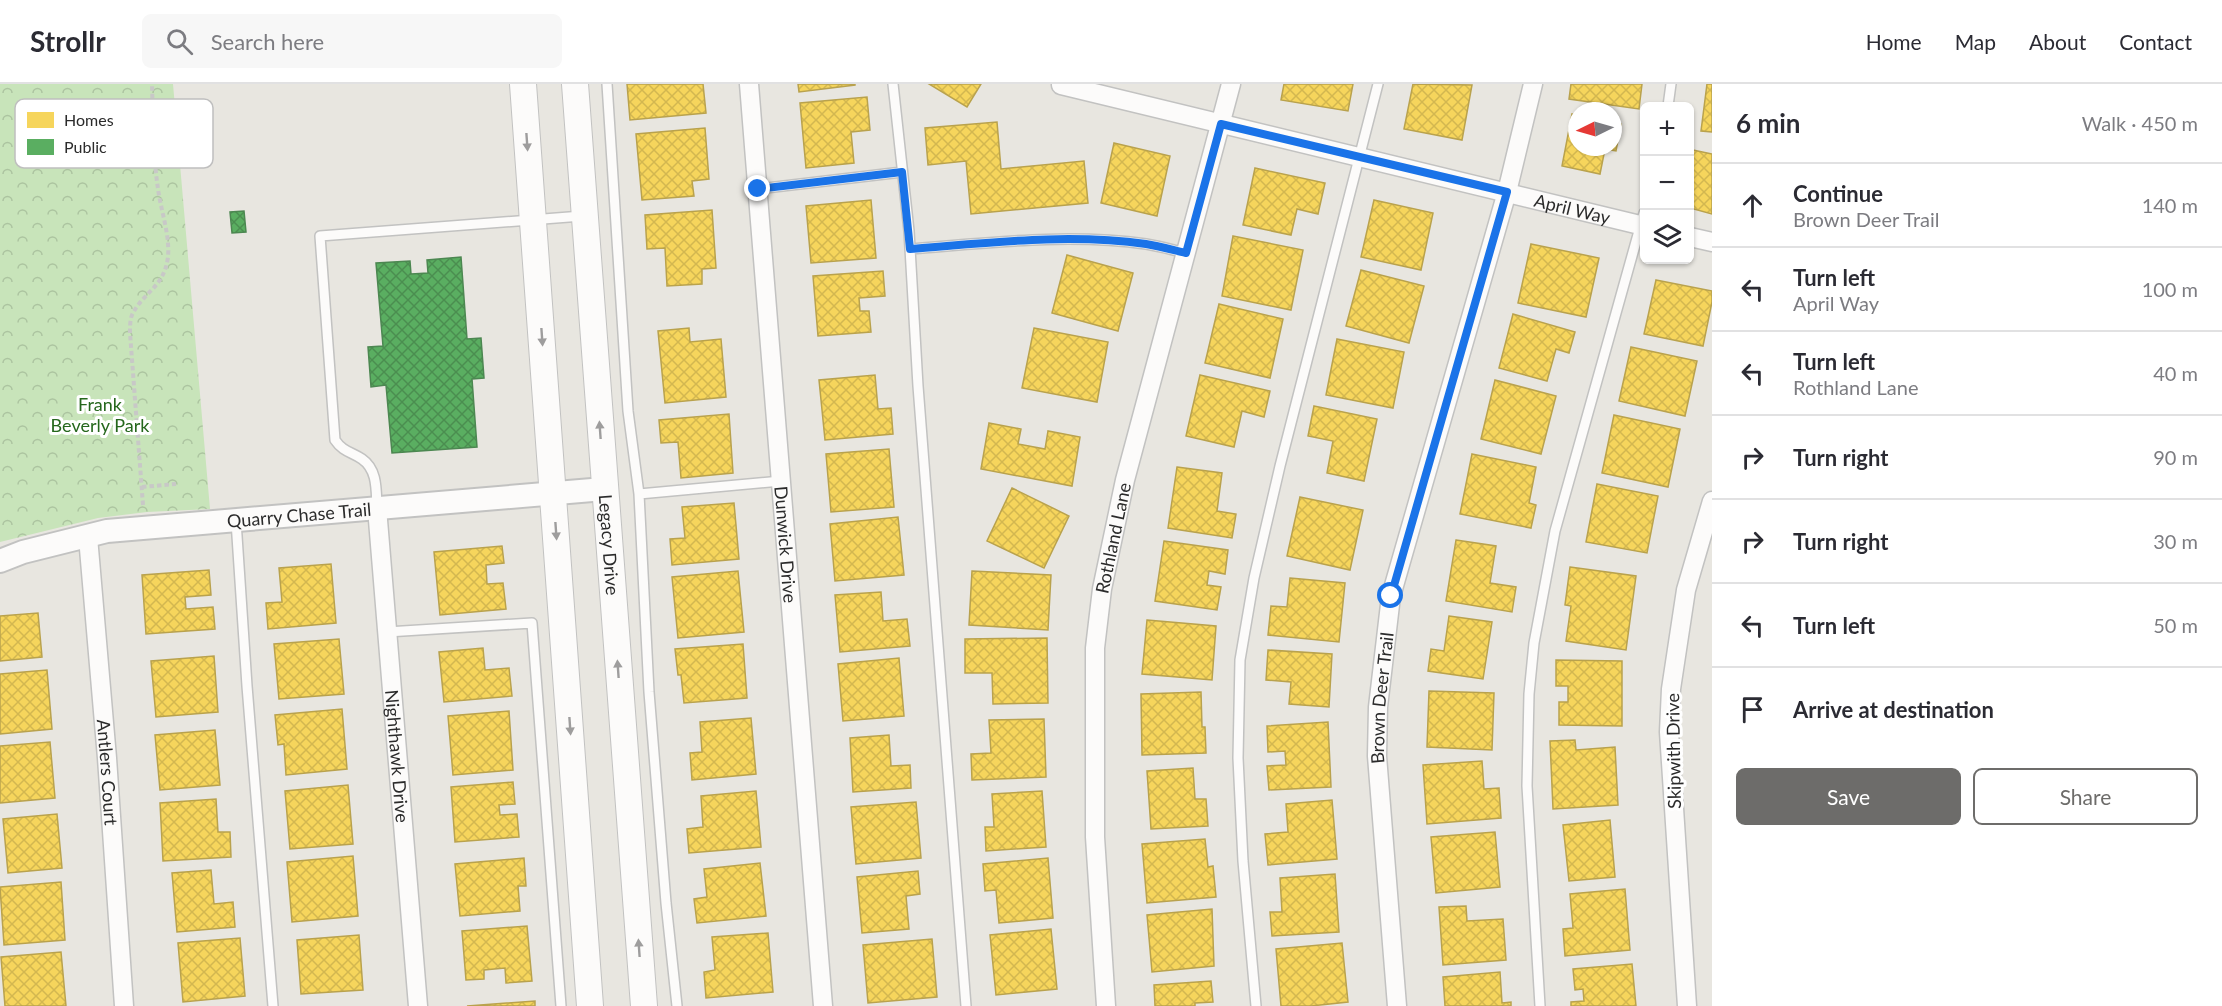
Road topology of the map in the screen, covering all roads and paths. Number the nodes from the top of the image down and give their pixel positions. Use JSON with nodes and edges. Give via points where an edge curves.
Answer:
{"nodes":[{"id":1,"x":152,"y":84,"type":"edge"},
{"id":2,"x":523,"y":84,"type":"edge"},
{"id":3,"x":575,"y":84,"type":"edge"},
{"id":4,"x":607,"y":84,"type":"edge"},
{"id":5,"x":749,"y":84,"type":"edge"},
{"id":6,"x":893,"y":84,"type":"edge"},
{"id":7,"x":1231,"y":84,"type":"edge"},
{"id":8,"x":1378,"y":84,"type":"edge"},
{"id":9,"x":1533,"y":84,"type":"edge"},
{"id":10,"x":1671,"y":84,"type":"edge"},
{"id":11,"x":1060,"y":85,"type":"edge"},
{"id":12,"x":152,"y":99,"type":"edge"},
{"id":13,"x":1669,"y":102,"type":"edge"},
{"id":14,"x":1221,"y":124,"type":"junction"},
{"id":15,"x":1360,"y":157,"type":"junction"},
{"id":16,"x":156,"y":168,"type":"edge"},
{"id":17,"x":902,"y":172,"type":"junction"},
{"id":18,"x":758,"y":189,"type":"junction"},
{"id":19,"x":1507,"y":192,"type":"junction"},
{"id":20,"x":585,"y":216,"type":"junction"},
{"id":21,"x":533,"y":221,"type":"junction"},
{"id":22,"x":1640,"y":221,"type":"edge"},
{"id":23,"x":1640,"y":233,"type":"edge"},
{"id":24,"x":1694,"y":238,"type":"edge"},
{"id":25,"x":1712,"y":242,"type":"edge"},
{"id":26,"x":910,"y":249,"type":"junction"},
{"id":27,"x":1186,"y":253,"type":"junction"},
{"id":28,"x":781,"y":481,"type":"junction"},
{"id":29,"x":176,"y":484,"type":"dead end"},
{"id":30,"x":142,"y":487,"type":"junction"},
{"id":31,"x":604,"y":489,"type":"junction"},
{"id":32,"x":553,"y":493,"type":"junction"},
{"id":33,"x":639,"y":494,"type":"junction"},
{"id":34,"x":1712,"y":501,"type":"edge"},
{"id":35,"x":143,"y":505,"type":"dead end"},
{"id":36,"x":377,"y":508,"type":"junction"},
{"id":37,"x":236,"y":519,"type":"junction"},
{"id":38,"x":88,"y":537,"type":"junction"},
{"id":39,"x":0,"y":561,"type":"edge"},
{"id":40,"x":387,"y":632,"type":"junction"},
{"id":41,"x":124,"y":1006,"type":"edge"},
{"id":42,"x":273,"y":1006,"type":"edge"},
{"id":43,"x":418,"y":1006,"type":"edge"},
{"id":44,"x":561,"y":1006,"type":"edge"},
{"id":45,"x":590,"y":1006,"type":"edge"},
{"id":46,"x":644,"y":1006,"type":"edge"},
{"id":47,"x":677,"y":1006,"type":"edge"},
{"id":48,"x":823,"y":1006,"type":"edge"},
{"id":49,"x":966,"y":1006,"type":"edge"},
{"id":50,"x":1106,"y":1006,"type":"edge"},
{"id":51,"x":1256,"y":1006,"type":"edge"},
{"id":52,"x":1397,"y":1006,"type":"edge"},
{"id":53,"x":1540,"y":1006,"type":"edge"},
{"id":54,"x":1687,"y":1006,"type":"edge"}],
"edges":[{"from":1,"to":12,"type":"path"},
{"from":2,"to":21,"type":"main road","one_way":true},
{"from":3,"to":20,"type":"main road","name":"Legacy Drive"},
{"from":4,"to":33,"type":"lane","via":[[628,411]]},
{"from":5,"to":18,"type":"street","name":"Dunwick Drive"},
{"from":6,"to":17,"type":"lane"},
{"from":7,"to":14,"type":"street","name":"Rothland Lane"},
{"from":8,"to":15,"type":"lane"},
{"from":9,"to":19,"type":"street","name":"Brown Deer Trail"},
{"from":10,"to":13,"type":"lane"},
{"from":11,"to":14,"type":"street","name":"April Way"},
{"from":14,"to":15,"type":"street","name":"April Way"},
{"from":14,"to":27,"type":"street","name":"Rothland Lane"},
{"from":15,"to":19,"type":"street","name":"April Way"},
{"from":15,"to":51,"type":"lane","via":[[1277,478],[1240,660],[1241,826]]},
{"from":16,"to":30,"type":"path","via":[[168,259],[154,290],[131,316],[130,333]]},
{"from":17,"to":18,"type":"lane"},
{"from":17,"to":26,"type":"lane"},
{"from":18,"to":28,"type":"street","name":"Dunwick Drive"},
{"from":19,"to":22,"type":"street","name":"April Way"},
{"from":19,"to":52,"type":"street","name":"Brown Deer Trail","via":[[1391,596],[1378,707],[1377,756]]},
{"from":20,"to":21,"type":"lane"},
{"from":31,"to":20,"type":"main road","name":"Legacy Drive","one_way":true},
{"from":21,"to":32,"type":"main road","one_way":true},
{"from":21,"to":36,"type":"lane","via":[[320,236],[336,440],[346,452],[369,465],[374,474]]},
{"from":23,"to":53,"type":"lane","via":[[1555,531],[1534,643],[1527,786]]},
{"from":24,"to":25,"type":"street"},
{"from":26,"to":27,"type":"lane","via":[[1041,239],[1148,244]]},
{"from":26,"to":49,"type":"lane"},
{"from":27,"to":50,"type":"street","name":"Rothland Lane","via":[[1125,480],[1102,589],[1095,648],[1095,837]]},
{"from":28,"to":33,"type":"lane"},
{"from":28,"to":48,"type":"street","name":"Dunwick Drive"},
{"from":29,"to":30,"type":"path"},
{"from":30,"to":35,"type":"path"},
{"from":31,"to":32,"type":"street","name":"Quarry Chase Trail"},
{"from":46,"to":31,"type":"main road","name":"Legacy Drive","one_way":true},
{"from":32,"to":36,"type":"street","name":"Quarry Chase Trail"},
{"from":32,"to":45,"type":"main road","one_way":true},
{"from":33,"to":47,"type":"lane","via":[[649,692]]},
{"from":34,"to":54,"type":"street","name":"Skipwith Drive","via":[[1686,590],[1671,689],[1669,732]]},
{"from":36,"to":37,"type":"street","name":"Quarry Chase Trail"},
{"from":36,"to":40,"type":"street","name":"Nighthawk Drive"},
{"from":37,"to":38,"type":"street","name":"Quarry Chase Trail","via":[[107,531]]},
{"from":37,"to":42,"type":"lane"},
{"from":38,"to":39,"type":"street","name":"Quarry Chase Trail"},
{"from":38,"to":41,"type":"street","name":"Antlers Court"},
{"from":40,"to":43,"type":"street","name":"Nighthawk Drive"},
{"from":40,"to":44,"type":"lane","via":[[531,623]]}]}
